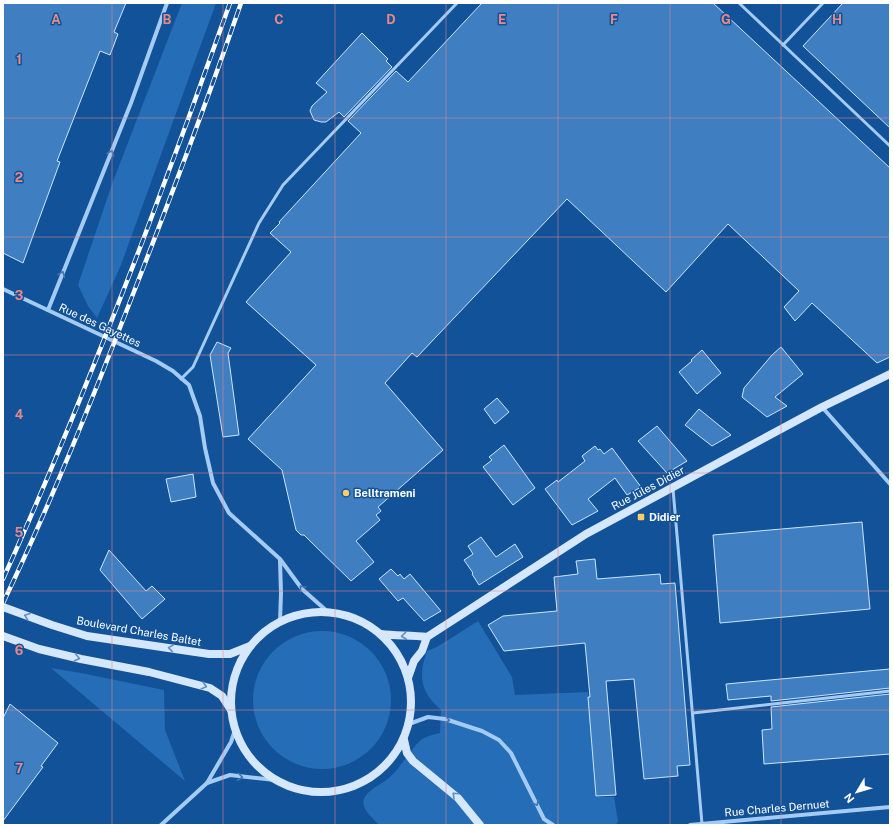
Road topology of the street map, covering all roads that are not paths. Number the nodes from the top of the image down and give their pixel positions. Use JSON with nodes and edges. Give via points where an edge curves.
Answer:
{"nodes":[{"id":1,"x":167,"y":3,"type":"edge"},
{"id":2,"x":457,"y":3,"type":"edge"},
{"id":3,"x":739,"y":3,"type":"edge"},
{"id":4,"x":823,"y":3,"type":"edge"},
{"id":5,"x":783,"y":45,"type":"junction"},
{"id":6,"x":890,"y":146,"type":"edge"},
{"id":7,"x":3,"y":289,"type":"edge"},
{"id":8,"x":48,"y":310,"type":"junction"},
{"id":9,"x":890,"y":374,"type":"edge"},
{"id":10,"x":181,"y":378,"type":"junction"},
{"id":11,"x":822,"y":407,"type":"junction"},
{"id":12,"x":890,"y":484,"type":"edge"},
{"id":13,"x":673,"y":487,"type":"junction"},
{"id":14,"x":280,"y":560,"type":"junction"},
{"id":15,"x":3,"y":607,"type":"edge"},
{"id":16,"x":328,"y":612,"type":"junction"},
{"id":17,"x":280,"y":622,"type":"junction"},
{"id":18,"x":381,"y":634,"type":"junction"},
{"id":19,"x":3,"y":636,"type":"edge"},
{"id":20,"x":427,"y":637,"type":"junction"},
{"id":21,"x":250,"y":646,"type":"junction"},
{"id":22,"x":408,"y":678,"type":"junction"},
{"id":23,"x":890,"y":691,"type":"edge"},
{"id":24,"x":231,"y":711,"type":"junction"},
{"id":25,"x":692,"y":713,"type":"junction"},
{"id":26,"x":409,"y":724,"type":"junction"},
{"id":27,"x":235,"y":730,"type":"junction"},
{"id":28,"x":404,"y":740,"type":"junction"},
{"id":29,"x":275,"y":780,"type":"junction"},
{"id":30,"x":207,"y":783,"type":"junction"},
{"id":31,"x":890,"y":807,"type":"edge"},
{"id":32,"x":702,"y":824,"type":"junction"},
{"id":33,"x":161,"y":825,"type":"edge"},
{"id":34,"x":480,"y":825,"type":"edge"},
{"id":35,"x":553,"y":825,"type":"edge"},
{"id":36,"x":690,"y":825,"type":"edge"}],
"edges":[{"from":8,"to":1,"type":"street","name":"Rue des Gayettes","one_way":true,"via":[[131,103]]},
{"from":2,"to":10,"type":"lane","via":[[283,185],[259,223],[193,367]]},
{"from":3,"to":5,"type":"lane"},
{"from":4,"to":5,"type":"lane"},
{"from":5,"to":6,"type":"lane"},
{"from":7,"to":8,"type":"street"},
{"from":8,"to":10,"type":"street","name":"Rue des Gayettes","via":[[156,361]]},
{"from":9,"to":11,"type":"street","name":"Rue Jules Didier"},
{"from":10,"to":14,"type":"street","name":"Rue des Gayettes","via":[[188,385],[200,416],[214,483],[229,513]]},
{"from":11,"to":12,"type":"street"},
{"from":11,"to":13,"type":"street","name":"Rue Jules Didier"},
{"from":13,"to":20,"type":"street","name":"Rue Jules Didier","via":[[586,534]]},
{"from":13,"to":25,"type":"lane"},
{"from":16,"to":14,"type":"street","name":"Rue des Gayettes","one_way":true,"via":[[302,589]]},
{"from":14,"to":17,"type":"street"},
{"from":21,"to":15,"type":"street","name":"Boulevard Charles Baltet","one_way":true,"via":[[230,654],[209,654],[95,637]]},
{"from":16,"to":17,"type":"street","via":[[303,613]]},
{"from":16,"to":18,"type":"street","via":[[356,618]]},
{"from":17,"to":21,"type":"street","via":[[264,632]]},
{"from":20,"to":18,"type":"street","one_way":true},
{"from":18,"to":22,"type":"street","via":[[400,656]]},
{"from":19,"to":24,"type":"street","one_way":true,"via":[[40,649],[210,688],[222,696]]},
{"from":20,"to":22,"type":"street"},
{"from":21,"to":24,"type":"street","via":[[238,665],[232,688]]},
{"from":22,"to":26,"type":"street","via":[[412,700]]},
{"from":23,"to":25,"type":"lane"},
{"from":24,"to":27,"type":"street"},
{"from":25,"to":32,"type":"lane"},
{"from":26,"to":28,"type":"street"},
{"from":26,"to":35,"type":"street","one_way":true,"via":[[428,717],[445,719],[482,731],[499,740],[511,752],[544,819]]},
{"from":27,"to":29,"type":"street","via":[[244,750],[258,767]]},
{"from":27,"to":30,"type":"street","via":[[231,742]]},
{"from":28,"to":29,"type":"street","via":[[393,758],[377,774],[358,785],[334,792],[314,792],[294,788]]},
{"from":34,"to":28,"type":"street","one_way":true,"via":[[458,798],[413,761],[407,753]]},
{"from":30,"to":29,"type":"street","one_way":true,"via":[[230,776]]},
{"from":30,"to":33,"type":"street"},
{"from":31,"to":32,"type":"street","name":"Rue Charles Dernuet"},
{"from":32,"to":36,"type":"street","name":"Rue Charles Dernuet"}]}
